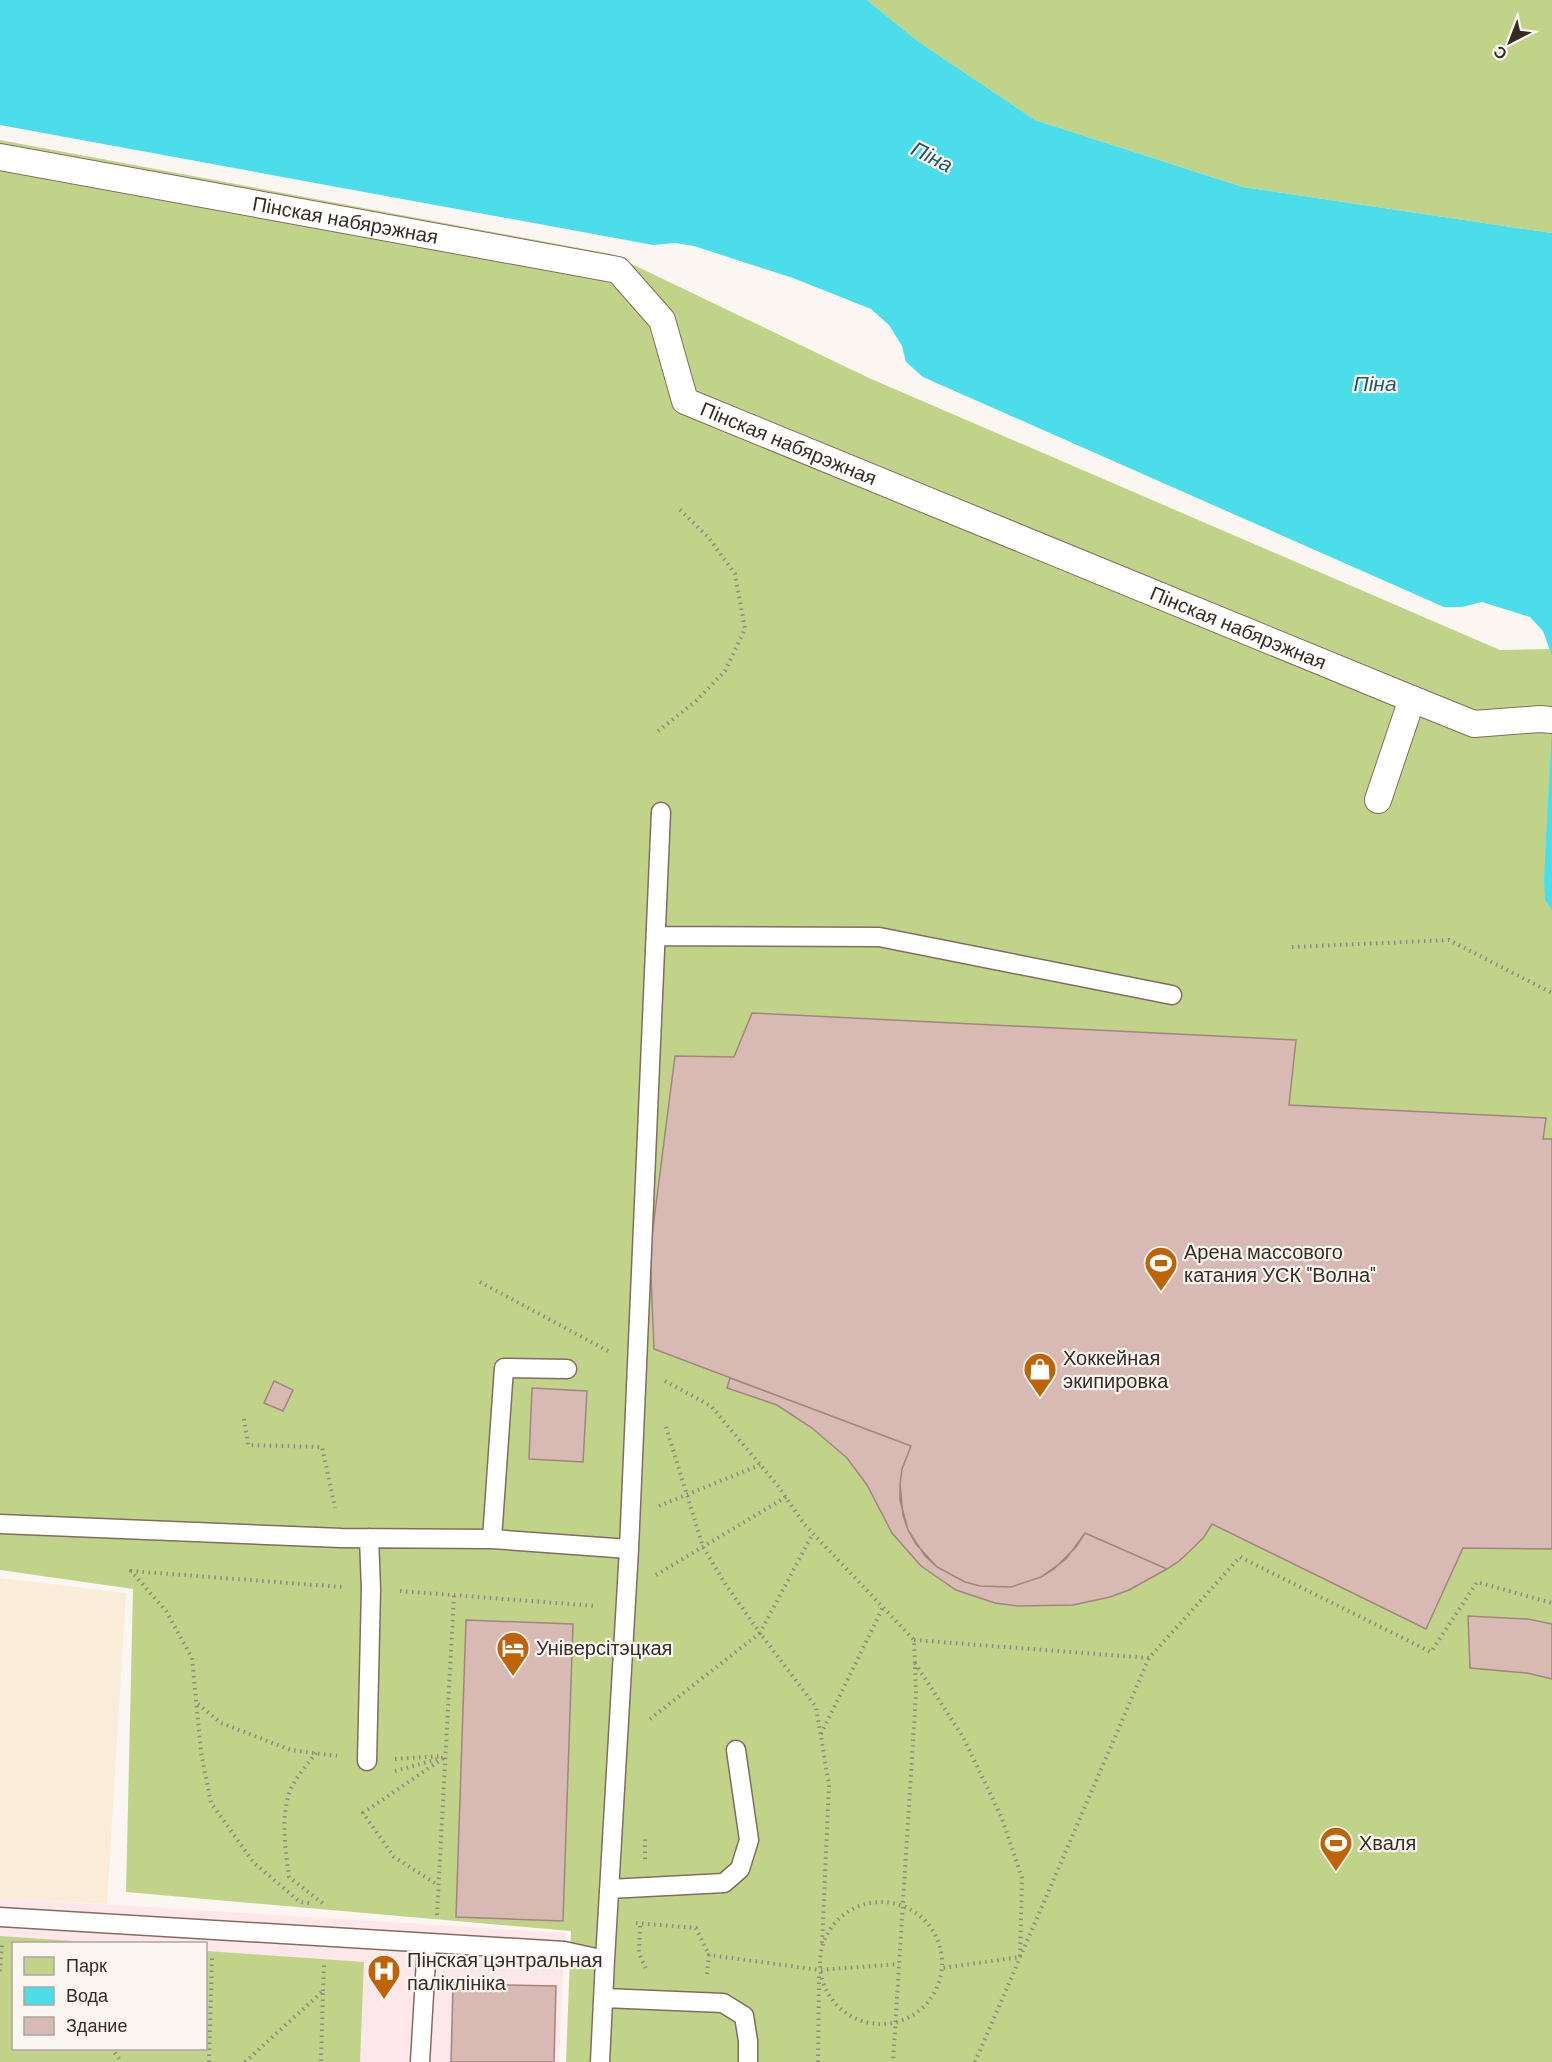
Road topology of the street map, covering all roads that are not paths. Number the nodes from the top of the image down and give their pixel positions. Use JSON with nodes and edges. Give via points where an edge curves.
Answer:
{"nodes":[{"id":1,"x":0,"y":157,"type":"edge"},
{"id":2,"x":1412,"y":699,"type":"junction"},
{"id":3,"x":1546,"y":720,"type":"edge"},
{"id":4,"x":1378,"y":800,"type":"dead end"},
{"id":5,"x":661,"y":812,"type":"dead end"},
{"id":6,"x":656,"y":936,"type":"junction"},
{"id":7,"x":1172,"y":995,"type":"dead end"},
{"id":8,"x":567,"y":1369,"type":"dead end"},
{"id":9,"x":0,"y":1524,"type":"edge"},
{"id":10,"x":369,"y":1538,"type":"junction"},
{"id":11,"x":492,"y":1539,"type":"junction"},
{"id":12,"x":629,"y":1549,"type":"junction"},
{"id":13,"x":736,"y":1750,"type":"dead end"},
{"id":14,"x":367,"y":1761,"type":"road end"},
{"id":15,"x":609,"y":1889,"type":"junction"},
{"id":16,"x":0,"y":1917,"type":"edge"},
{"id":17,"x":428,"y":1943,"type":"junction"},
{"id":18,"x":605,"y":1960,"type":"junction"},
{"id":19,"x":604,"y":1998,"type":"junction"},
{"id":20,"x":420,"y":2062,"type":"edge"},
{"id":21,"x":600,"y":2062,"type":"edge"},
{"id":22,"x":748,"y":2062,"type":"edge"}],
"edges":[{"from":1,"to":2,"type":"street","name":"Пінская набярэжная","via":[[618,270],[662,320],[685,401]]},
{"from":2,"to":3,"type":"street","name":"Пінская набярэжная","via":[[1474,724]]},
{"from":2,"to":4,"type":"street"},
{"from":5,"to":6,"type":"lane"},
{"from":6,"to":7,"type":"lane","via":[[879,937]]},
{"from":6,"to":12,"type":"lane"},
{"from":8,"to":11,"type":"lane","via":[[504,1368]]},
{"from":9,"to":10,"type":"lane"},
{"from":10,"to":11,"type":"lane"},
{"from":10,"to":14,"type":"lane"},
{"from":11,"to":12,"type":"lane"},
{"from":12,"to":15,"type":"lane"},
{"from":13,"to":15,"type":"lane","via":[[749,1840],[740,1869],[724,1883]]},
{"from":15,"to":18,"type":"lane"},
{"from":16,"to":17,"type":"lane"},
{"from":17,"to":18,"type":"lane","via":[[564,1951]]},
{"from":17,"to":20,"type":"lane"},
{"from":18,"to":19,"type":"lane"},
{"from":19,"to":21,"type":"lane"},
{"from":19,"to":22,"type":"lane","via":[[723,2003],[744,2016]]}]}
